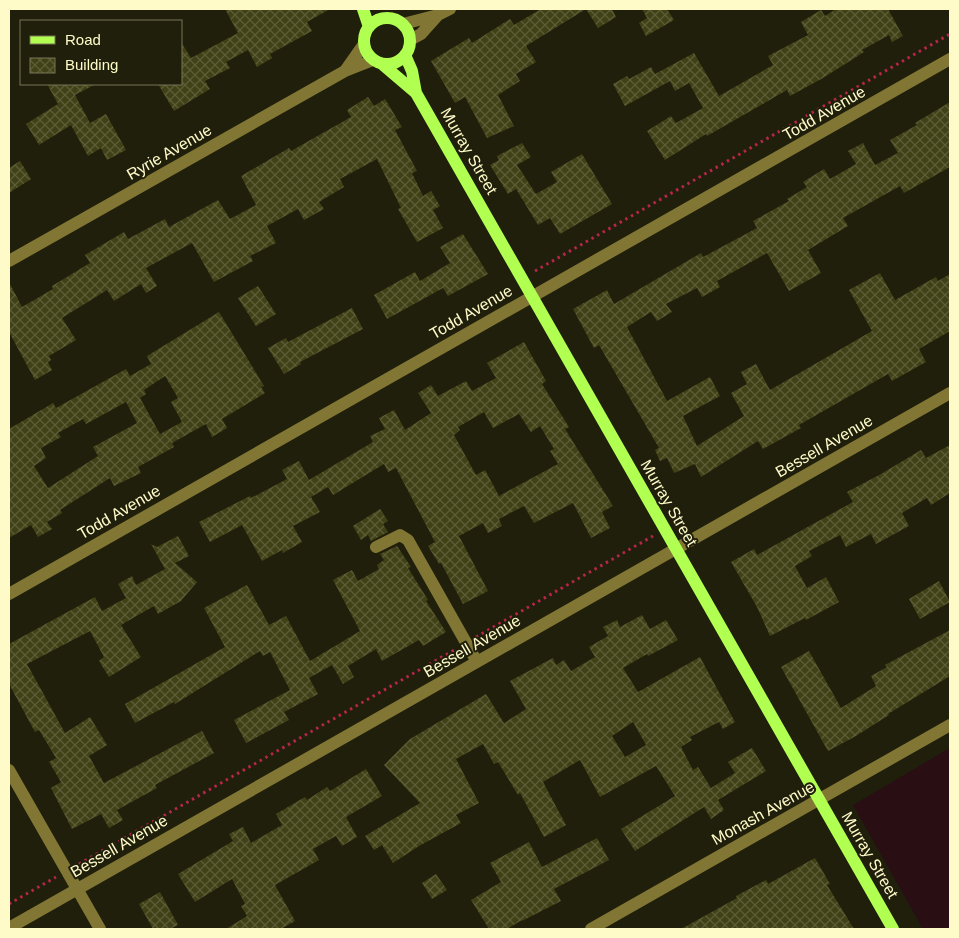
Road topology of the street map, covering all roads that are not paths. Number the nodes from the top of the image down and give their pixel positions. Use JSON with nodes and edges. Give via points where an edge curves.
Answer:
{"nodes":[{"id":1,"x":363,"y":9,"type":"edge"},
{"id":2,"x":374,"y":9,"type":"edge"},
{"id":3,"x":444,"y":12,"type":"edge"},
{"id":4,"x":386,"y":18,"type":"junction"},
{"id":5,"x":403,"y":24,"type":"junction"},
{"id":6,"x":369,"y":27,"type":"junction"},
{"id":7,"x":410,"y":40,"type":"junction"},
{"id":8,"x":364,"y":44,"type":"junction"},
{"id":9,"x":405,"y":55,"type":"junction"},
{"id":10,"x":950,"y":59,"type":"edge"},
{"id":11,"x":378,"y":62,"type":"junction"},
{"id":12,"x":345,"y":70,"type":"junction"},
{"id":13,"x":416,"y":93,"type":"junction"},
{"id":14,"x":9,"y":261,"type":"edge"},
{"id":15,"x":533,"y":296,"type":"junction"},
{"id":16,"x":950,"y":393,"type":"edge"},
{"id":17,"x":376,"y":547,"type":"dead end"},
{"id":18,"x":677,"y":549,"type":"junction"},
{"id":19,"x":9,"y":594,"type":"edge"},
{"id":20,"x":477,"y":662,"type":"junction"},
{"id":21,"x":950,"y":725,"type":"edge"},
{"id":22,"x":9,"y":770,"type":"edge"},
{"id":23,"x":819,"y":800,"type":"junction"},
{"id":24,"x":77,"y":889,"type":"junction"},
{"id":25,"x":9,"y":928,"type":"edge"},
{"id":26,"x":100,"y":929,"type":"edge"},
{"id":27,"x":591,"y":929,"type":"edge"},
{"id":28,"x":893,"y":929,"type":"edge"}],
"edges":[{"from":1,"to":6,"type":"main road"},
{"from":2,"to":4,"type":"main road"},
{"from":3,"to":5,"type":"street"},
{"from":3,"to":7,"type":"street"},
{"from":4,"to":5,"type":"main road"},
{"from":4,"to":6,"type":"main road"},
{"from":5,"to":7,"type":"main road"},
{"from":6,"to":8,"type":"main road"},
{"from":7,"to":9,"type":"main road"},
{"from":8,"to":11,"type":"main road","via":[[367,53]]},
{"from":8,"to":12,"type":"street","name":"Ryrie Avenue"},
{"from":9,"to":11,"type":"main road","via":[[391,64]]},
{"from":9,"to":13,"type":"main road","name":"Murray Street"},
{"from":10,"to":15,"type":"street","name":"Todd Avenue"},
{"from":11,"to":12,"type":"street","name":"Ryrie Avenue"},
{"from":11,"to":13,"type":"main road","name":"Murray Street"},
{"from":12,"to":14,"type":"street","name":"Ryrie Avenue"},
{"from":13,"to":15,"type":"main road","name":"Murray Street"},
{"from":15,"to":18,"type":"main road","name":"Murray Street"},
{"from":15,"to":19,"type":"street","name":"Todd Avenue"},
{"from":16,"to":18,"type":"street","name":"Bessell Avenue"},
{"from":17,"to":20,"type":"street","via":[[400,536],[408,540]]},
{"from":18,"to":20,"type":"street","name":"Bessell Avenue"},
{"from":18,"to":23,"type":"main road","name":"Murray Street"},
{"from":20,"to":24,"type":"street","name":"Bessell Avenue"},
{"from":21,"to":23,"type":"street","name":"Monash Avenue"},
{"from":22,"to":24,"type":"street"},
{"from":23,"to":27,"type":"street","name":"Monash Avenue"},
{"from":23,"to":28,"type":"main road","name":"Murray Street"},
{"from":24,"to":25,"type":"street","name":"Bessell Avenue"},
{"from":24,"to":26,"type":"street"}]}
